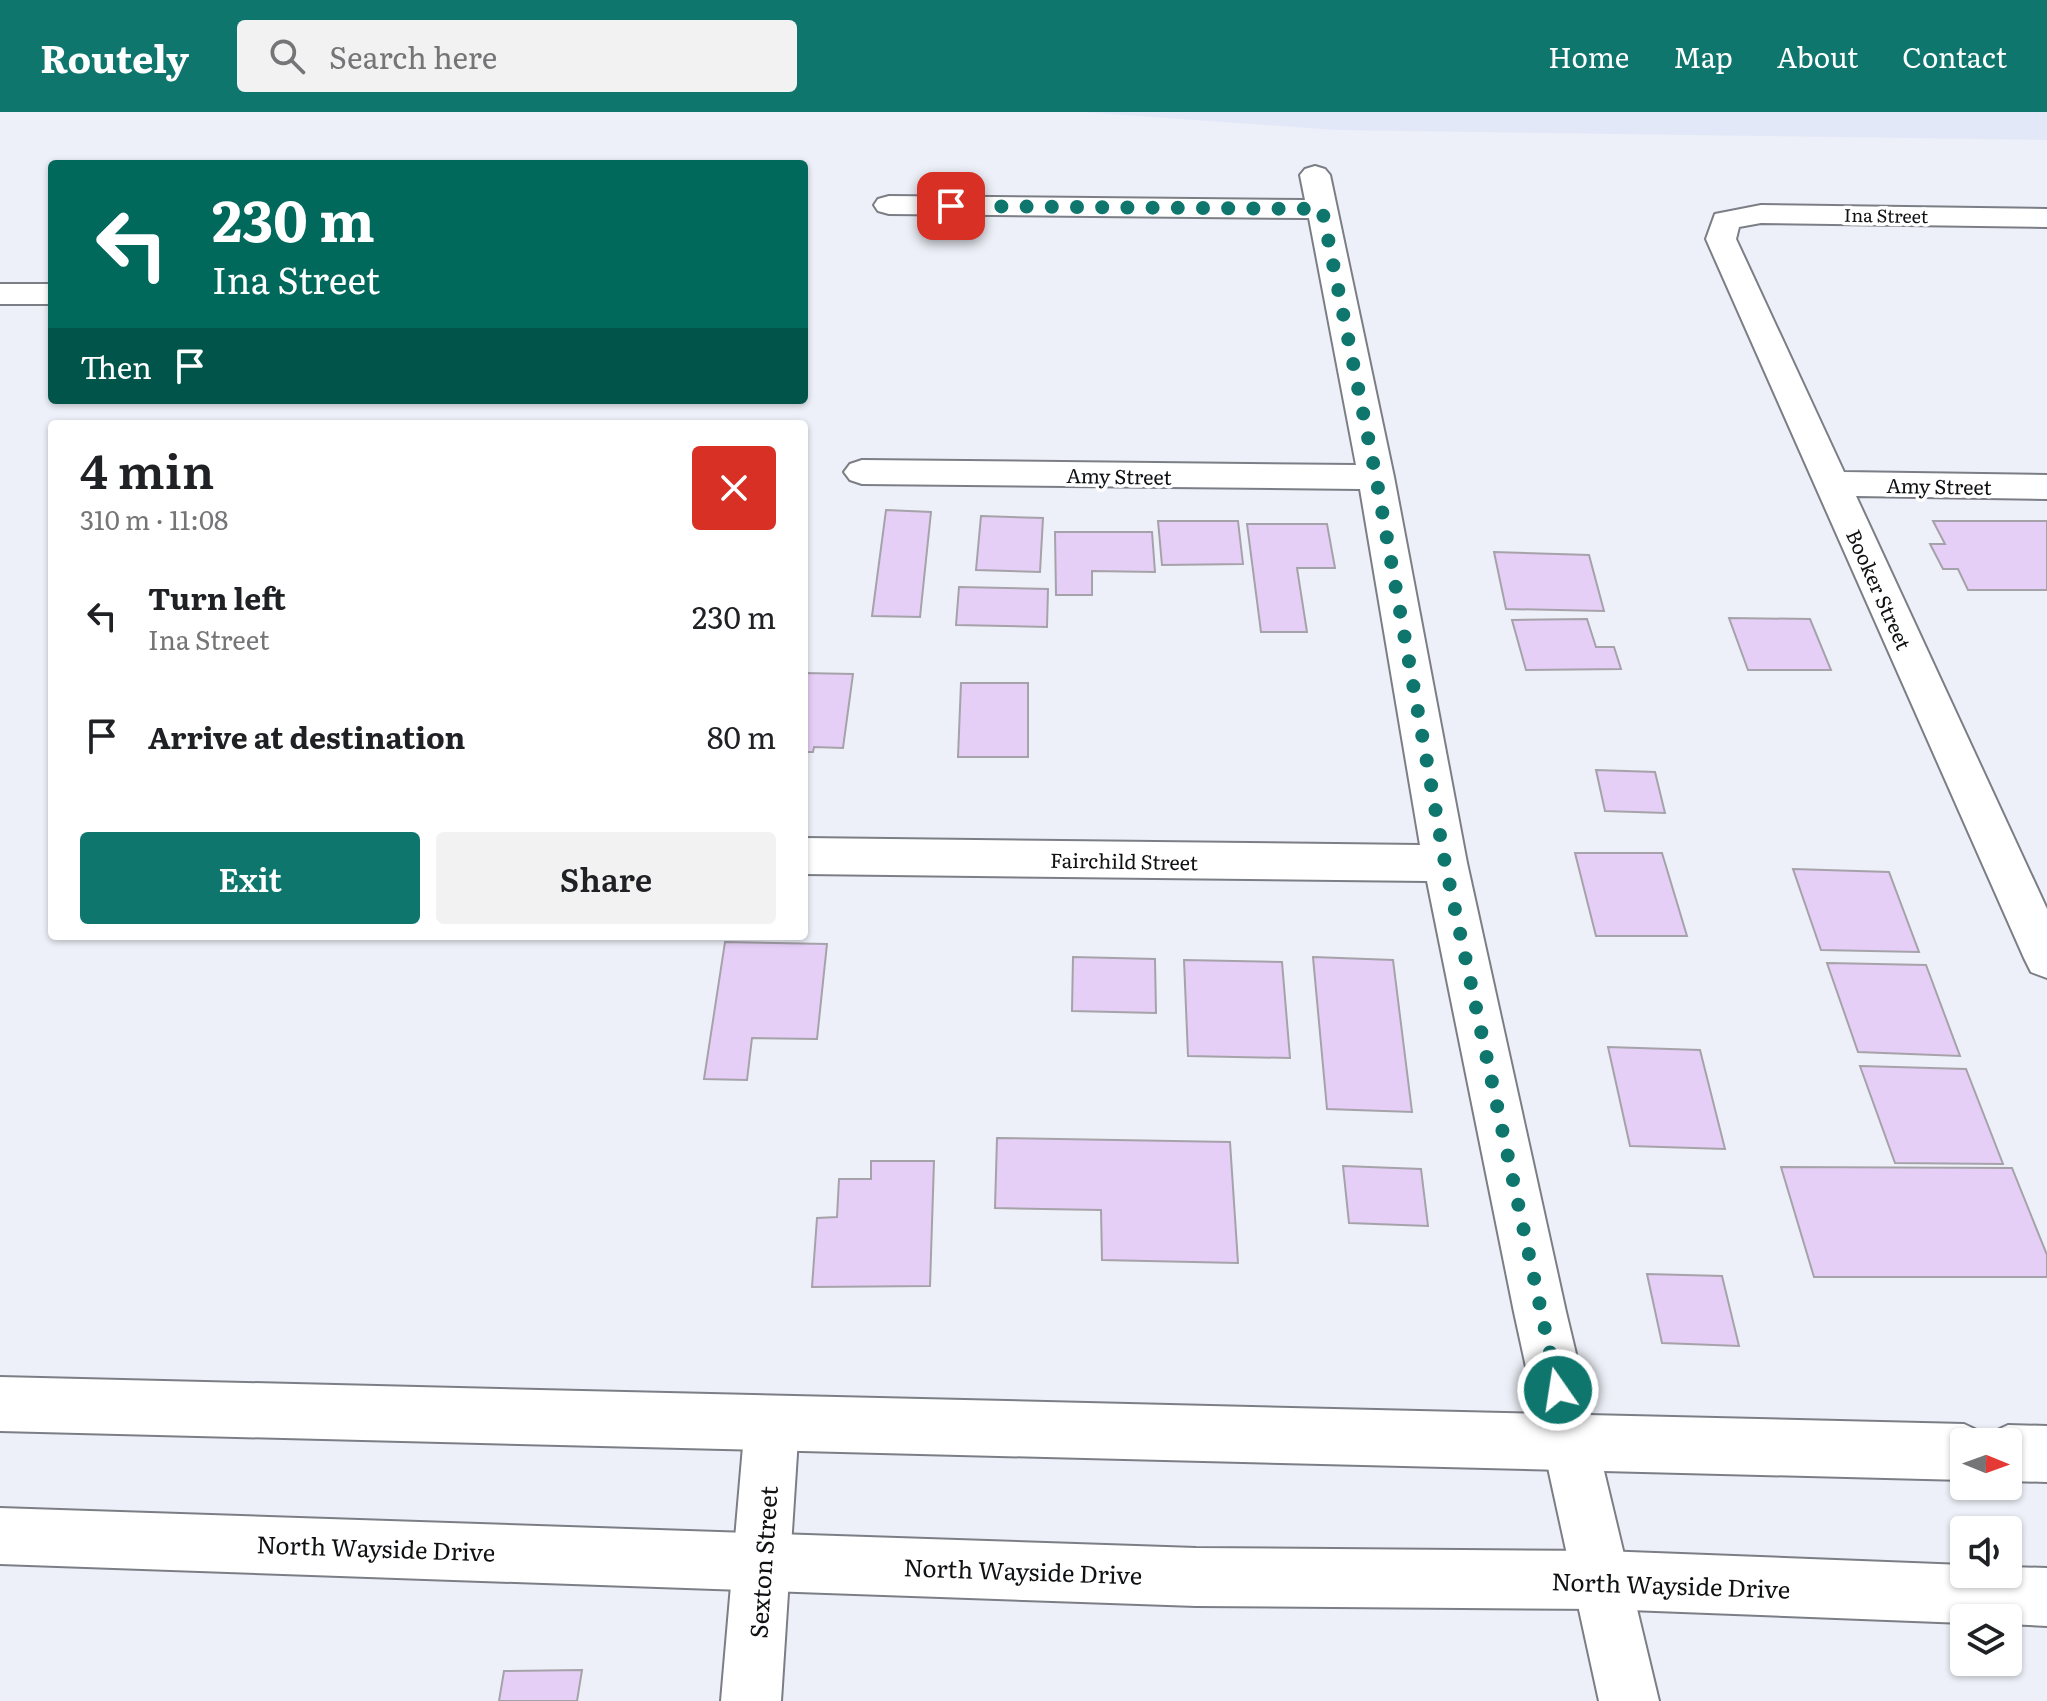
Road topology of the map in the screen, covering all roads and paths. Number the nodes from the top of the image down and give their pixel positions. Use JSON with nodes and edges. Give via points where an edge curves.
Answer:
{"nodes":[{"id":1,"x":889,"y":205,"type":"dead end"},
{"id":2,"x":2047,"y":218,"type":"edge"},
{"id":3,"x":1726,"y":220,"type":"joint"},
{"id":4,"x":0,"y":294,"type":"edge"},
{"id":5,"x":48,"y":294,"type":"edge"},
{"id":6,"x":862,"y":472,"type":"dead end"},
{"id":7,"x":1376,"y":477,"type":"junction"},
{"id":8,"x":1832,"y":484,"type":"junction"},
{"id":9,"x":2047,"y":487,"type":"edge"},
{"id":10,"x":808,"y":856,"type":"edge"},
{"id":11,"x":1445,"y":863,"type":"junction"},
{"id":12,"x":2029,"y":879,"type":"edge"},
{"id":13,"x":2047,"y":958,"type":"edge"},
{"id":14,"x":0,"y":1404,"type":"edge"},
{"id":15,"x":772,"y":1423,"type":"junction"},
{"id":16,"x":1570,"y":1442,"type":"junction"},
{"id":17,"x":1950,"y":1452,"type":"edge"},
{"id":18,"x":2022,"y":1453,"type":"edge"},
{"id":19,"x":2047,"y":1454,"type":"edge"},
{"id":20,"x":0,"y":1536,"type":"edge"},
{"id":21,"x":764,"y":1559,"type":"junction"},
{"id":22,"x":1603,"y":1580,"type":"junction"},
{"id":23,"x":2047,"y":1597,"type":"edge"},
{"id":24,"x":751,"y":1701,"type":"edge"},
{"id":25,"x":1629,"y":1701,"type":"edge"}],
"edges":[{"from":1,"to":7,"type":"street","via":[[1319,192]]},
{"from":2,"to":3,"type":"street","name":"Ina Street","via":[[1761,214]]},
{"from":3,"to":8,"type":"street","name":"Booker Street","via":[[1721,239]]},
{"from":4,"to":5,"type":"street"},
{"from":6,"to":7,"type":"street","name":"Amy Street"},
{"from":7,"to":11,"type":"street"},
{"from":8,"to":9,"type":"street","name":"Amy Street"},
{"from":8,"to":12,"type":"street","name":"Booker Street"},
{"from":10,"to":11,"type":"street","name":"Fairchild Street"},
{"from":11,"to":16,"type":"street"},
{"from":12,"to":13,"type":"street","name":"Booker Street"},
{"from":14,"to":15,"type":"street"},
{"from":15,"to":16,"type":"street"},
{"from":15,"to":21,"type":"street","name":"Sexton Street"},
{"from":16,"to":17,"type":"street"},
{"from":16,"to":22,"type":"street"},
{"from":18,"to":19,"type":"street"},
{"from":20,"to":21,"type":"street","name":"North Wayside Drive"},
{"from":21,"to":22,"type":"street","name":"North Wayside Drive","via":[[1196,1577]]},
{"from":21,"to":24,"type":"street","name":"Sexton Street"},
{"from":22,"to":23,"type":"street","name":"North Wayside Drive"},
{"from":22,"to":25,"type":"street"}]}
